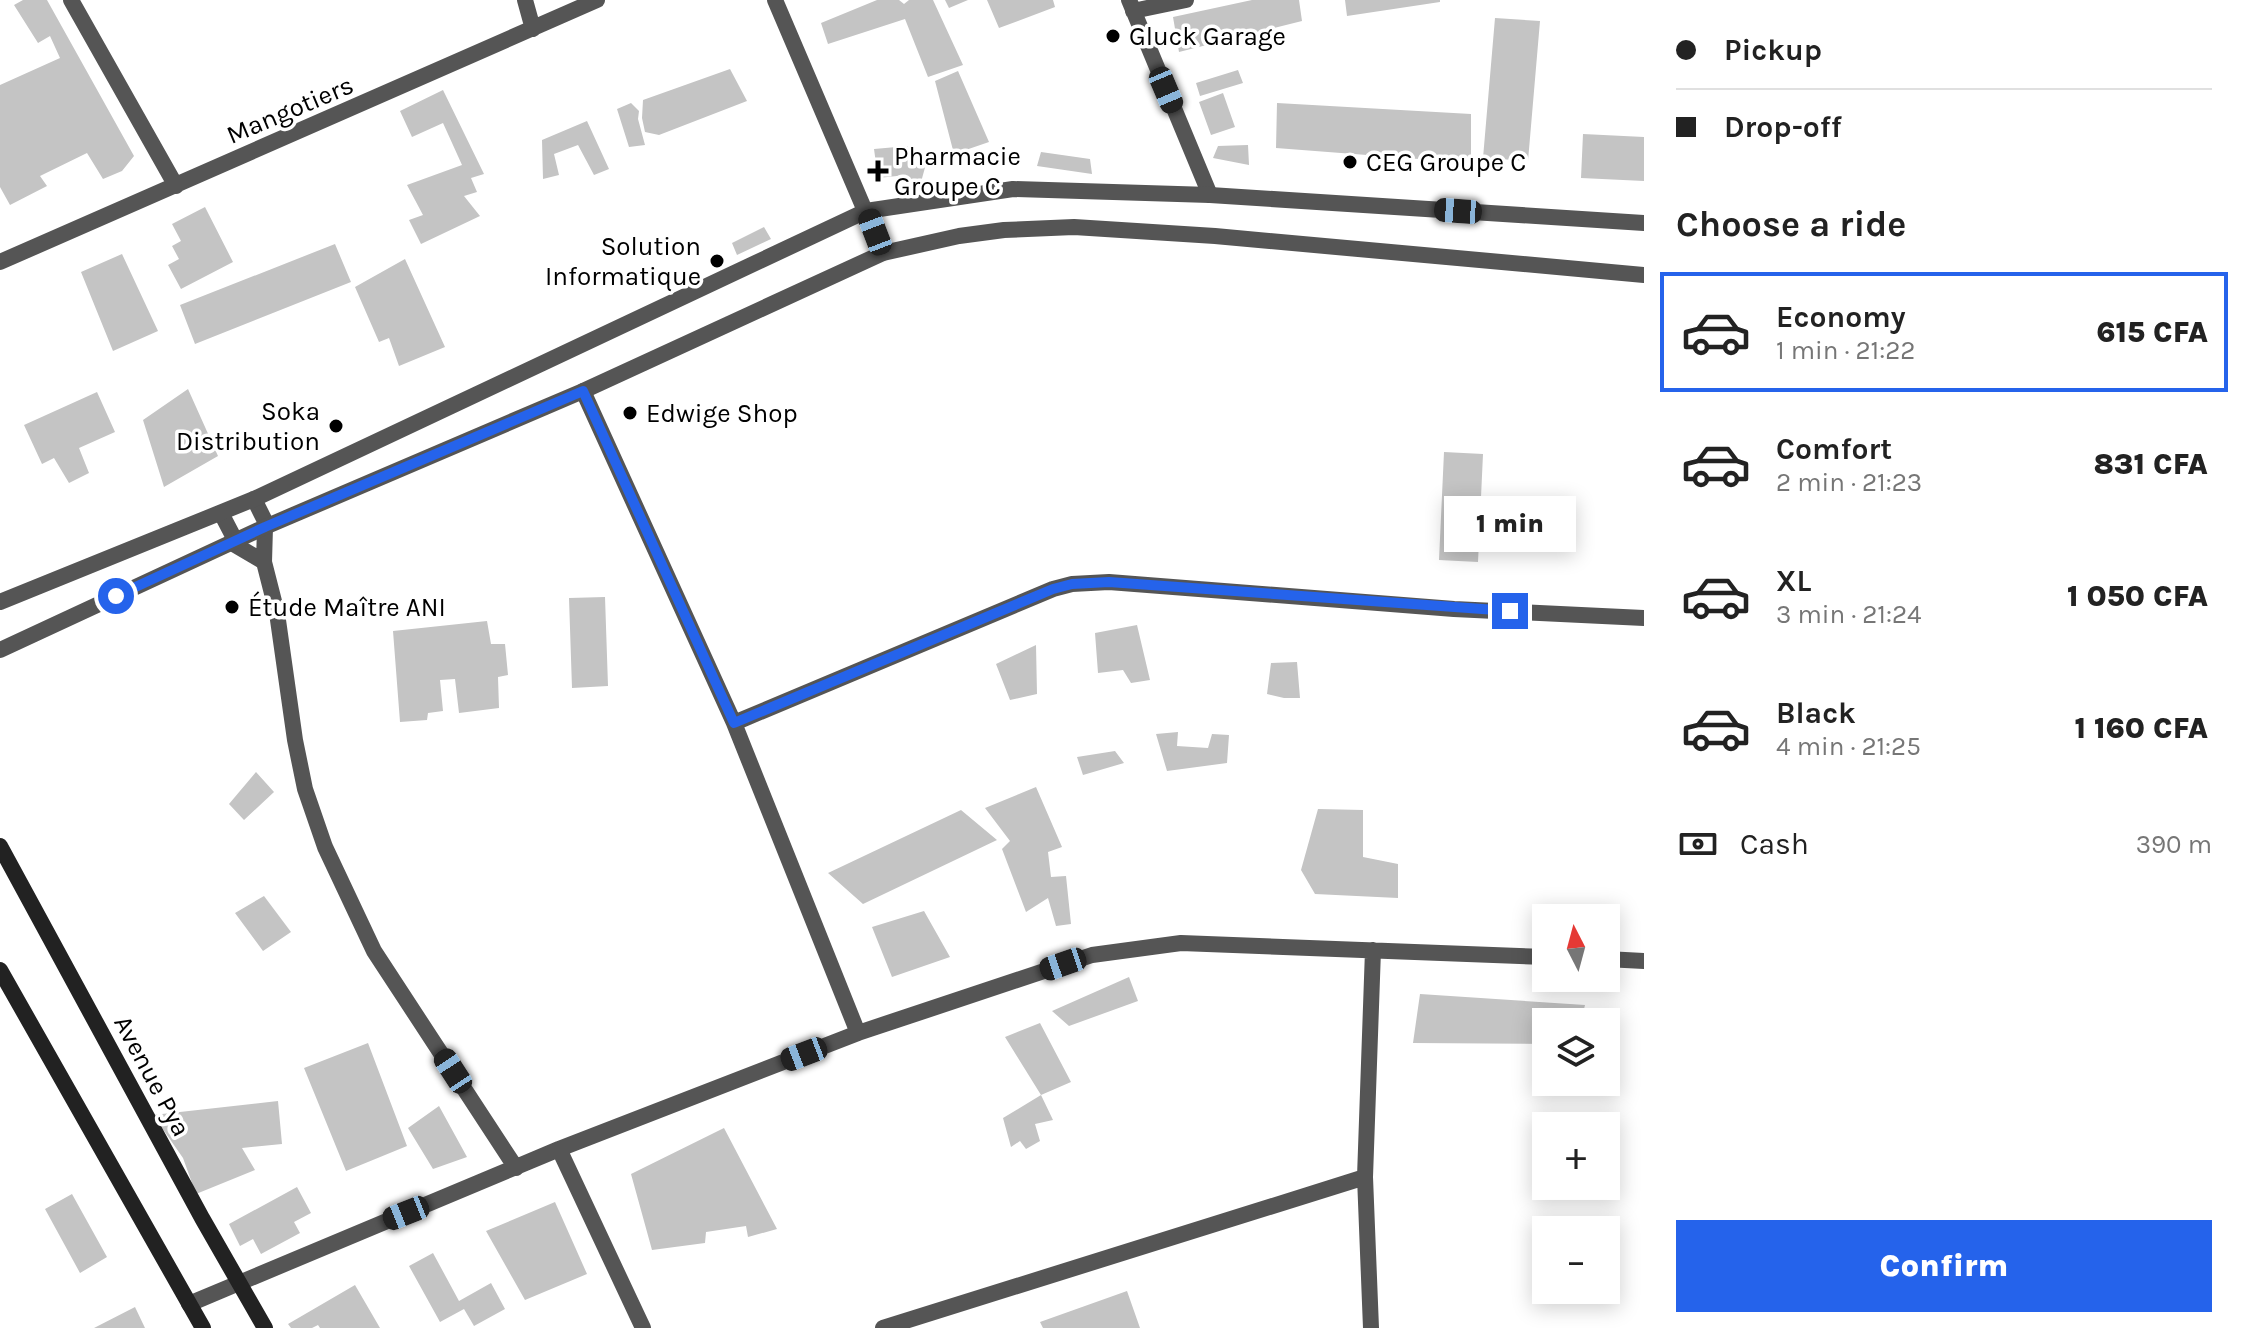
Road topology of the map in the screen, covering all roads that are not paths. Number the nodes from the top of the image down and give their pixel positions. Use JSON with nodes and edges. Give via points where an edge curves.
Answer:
{"nodes":[{"id":1,"x":71,"y":0,"type":"edge"},
{"id":2,"x":525,"y":0,"type":"edge"},
{"id":3,"x":597,"y":0,"type":"edge"},
{"id":4,"x":775,"y":0,"type":"edge"},
{"id":5,"x":1186,"y":0,"type":"edge"},
{"id":6,"x":1131,"y":6,"type":"edge"},
{"id":7,"x":533,"y":29,"type":"junction"},
{"id":8,"x":176,"y":186,"type":"junction"},
{"id":9,"x":1210,"y":195,"type":"junction"},
{"id":10,"x":866,"y":211,"type":"junction"},
{"id":11,"x":1644,"y":223,"type":"edge"},
{"id":12,"x":883,"y":253,"type":"junction"},
{"id":13,"x":1,"y":259,"type":"edge"},
{"id":14,"x":1644,"y":275,"type":"edge"},
{"id":15,"x":583,"y":391,"type":"junction"},
{"id":16,"x":254,"y":499,"type":"junction"},
{"id":17,"x":221,"y":513,"type":"junction"},
{"id":18,"x":265,"y":527,"type":"junction"},
{"id":19,"x":232,"y":543,"type":"junction"},
{"id":20,"x":264,"y":562,"type":"junction"},
{"id":21,"x":0,"y":602,"type":"edge"},
{"id":22,"x":1644,"y":618,"type":"edge"},
{"id":23,"x":0,"y":650,"type":"edge"},
{"id":24,"x":734,"y":723,"type":"junction"},
{"id":25,"x":0,"y":846,"type":"edge"},
{"id":26,"x":1373,"y":950,"type":"junction"},
{"id":27,"x":1532,"y":956,"type":"edge"},
{"id":28,"x":1620,"y":960,"type":"edge"},
{"id":29,"x":1644,"y":961,"type":"edge"},
{"id":30,"x":0,"y":970,"type":"edge"},
{"id":31,"x":858,"y":1033,"type":"junction"},
{"id":32,"x":559,"y":1149,"type":"junction"},
{"id":33,"x":516,"y":1168,"type":"junction"},
{"id":34,"x":1365,"y":1177,"type":"junction"},
{"id":35,"x":239,"y":1281,"type":"junction"},
{"id":36,"x":189,"y":1304,"type":"junction"},
{"id":37,"x":203,"y":1328,"type":"edge"},
{"id":38,"x":265,"y":1328,"type":"edge"},
{"id":39,"x":643,"y":1328,"type":"edge"},
{"id":40,"x":883,"y":1328,"type":"edge"},
{"id":41,"x":1371,"y":1328,"type":"edge"}],
"edges":[{"from":1,"to":8,"type":"street"},
{"from":2,"to":7,"type":"street"},
{"from":3,"to":7,"type":"street","name":"Mangotiers"},
{"from":4,"to":10,"type":"street"},
{"from":5,"to":6,"type":"street"},
{"from":6,"to":9,"type":"street"},
{"from":7,"to":8,"type":"street","name":"Mangotiers"},
{"from":8,"to":13,"type":"street","name":"Mangotiers"},
{"from":9,"to":10,"type":"street","via":[[1013,189]]},
{"from":9,"to":11,"type":"street"},
{"from":10,"to":12,"type":"street"},
{"from":10,"to":16,"type":"street"},
{"from":12,"to":14,"type":"street","via":[[959,236],[1074,227]]},
{"from":12,"to":15,"type":"street"},
{"from":15,"to":18,"type":"street"},
{"from":15,"to":24,"type":"street"},
{"from":16,"to":17,"type":"street"},
{"from":16,"to":18,"type":"street"},
{"from":17,"to":19,"type":"street"},
{"from":17,"to":21,"type":"street"},
{"from":18,"to":19,"type":"street"},
{"from":18,"to":20,"type":"street"},
{"from":19,"to":20,"type":"street"},
{"from":19,"to":23,"type":"street"},
{"from":20,"to":33,"type":"street","via":[[305,789],[325,847],[374,951]]},
{"from":22,"to":24,"type":"street","via":[[1109,582],[1072,584]]},
{"from":24,"to":31,"type":"street"},
{"from":25,"to":35,"type":"main road","name":"Avenue Pya"},
{"from":26,"to":27,"type":"street"},
{"from":26,"to":31,"type":"street","via":[[1181,943],[1121,949]]},
{"from":26,"to":34,"type":"street"},
{"from":28,"to":29,"type":"street"},
{"from":30,"to":36,"type":"main road"},
{"from":31,"to":32,"type":"street"},
{"from":32,"to":33,"type":"street"},
{"from":32,"to":39,"type":"street"},
{"from":33,"to":35,"type":"street"},
{"from":34,"to":40,"type":"street"},
{"from":34,"to":41,"type":"street"},
{"from":35,"to":36,"type":"street"},
{"from":35,"to":38,"type":"main road","name":"Avenue Pya"},
{"from":36,"to":37,"type":"main road"}]}
